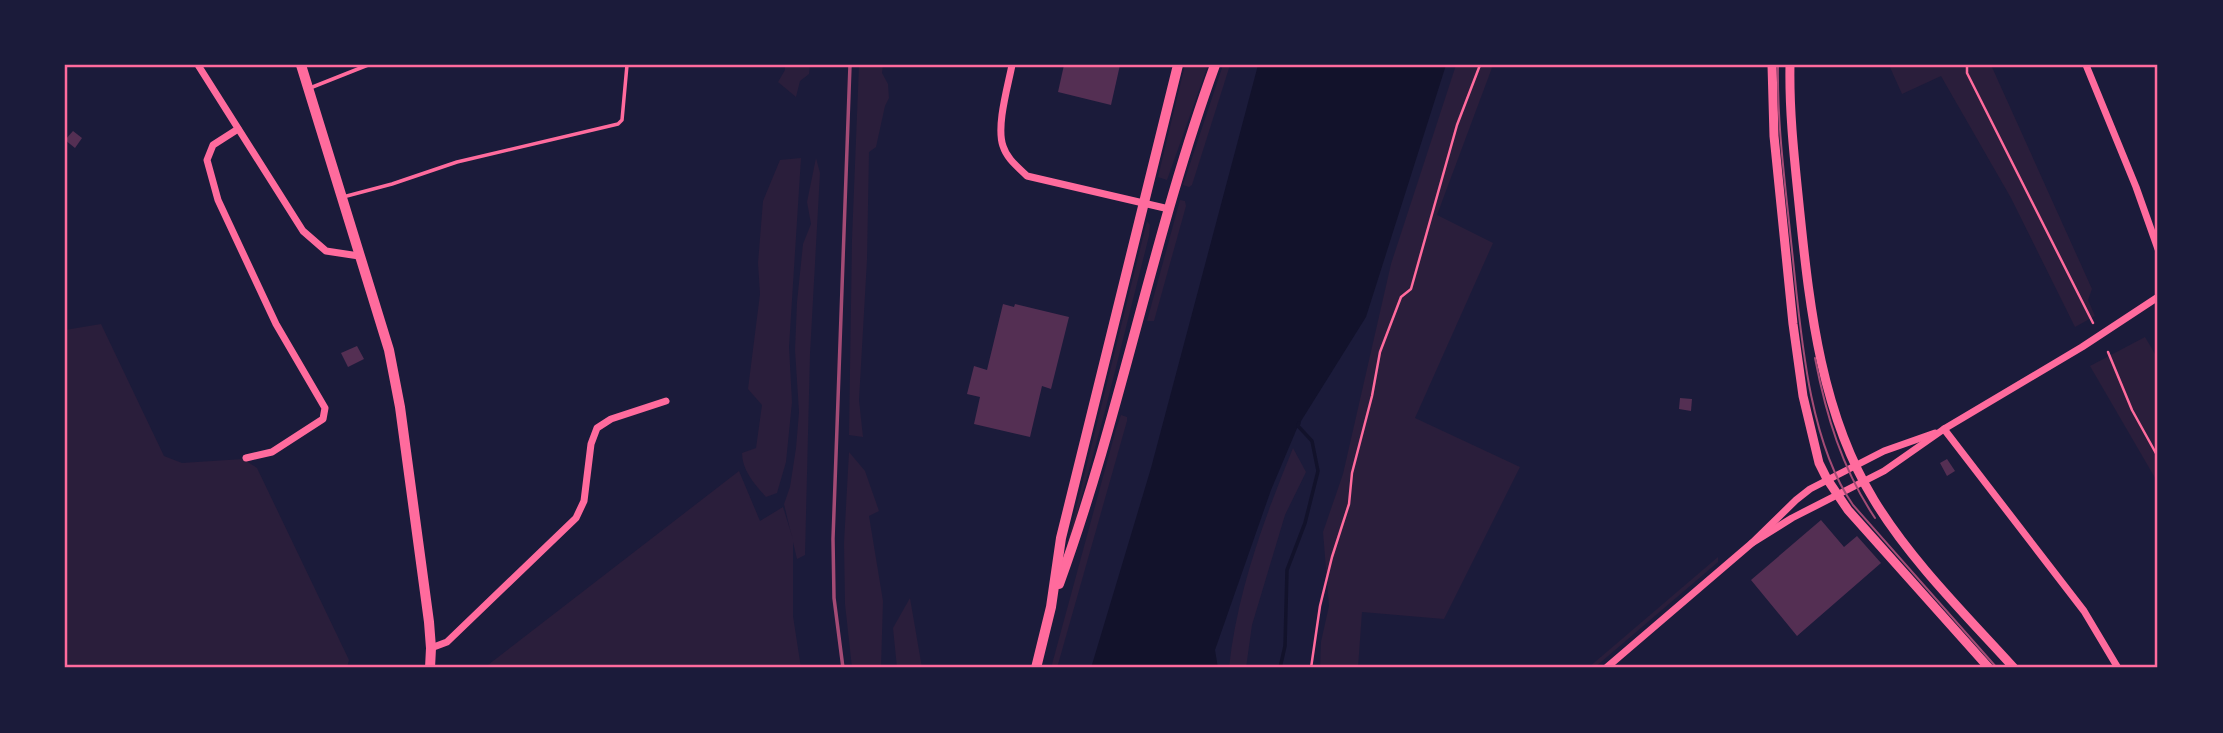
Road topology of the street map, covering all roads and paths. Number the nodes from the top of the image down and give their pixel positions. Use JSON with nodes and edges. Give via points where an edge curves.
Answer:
{"nodes":[{"id":1,"x":198,"y":65,"type":"edge"},
{"id":2,"x":301,"y":65,"type":"edge"},
{"id":3,"x":368,"y":65,"type":"edge"},
{"id":4,"x":627,"y":65,"type":"edge"},
{"id":5,"x":1012,"y":65,"type":"edge"},
{"id":6,"x":1178,"y":65,"type":"edge"},
{"id":7,"x":1215,"y":65,"type":"edge"},
{"id":8,"x":1480,"y":65,"type":"edge"},
{"id":9,"x":1772,"y":65,"type":"edge"},
{"id":10,"x":1790,"y":65,"type":"edge"},
{"id":11,"x":1967,"y":65,"type":"edge"},
{"id":12,"x":2086,"y":65,"type":"edge"},
{"id":13,"x":308,"y":89,"type":"junction"},
{"id":14,"x":238,"y":130,"type":"junction"},
{"id":15,"x":341,"y":197,"type":"junction"},
{"id":16,"x":1143,"y":203,"type":"junction"},
{"id":17,"x":1169,"y":209,"type":"junction"},
{"id":18,"x":2158,"y":249,"type":"edge"},
{"id":19,"x":359,"y":256,"type":"junction"},
{"id":20,"x":2158,"y":297,"type":"edge"},
{"id":21,"x":2093,"y":323,"type":"dead end"},
{"id":22,"x":2108,"y":352,"type":"dead end"},
{"id":23,"x":666,"y":401,"type":"dead end"},
{"id":24,"x":1944,"y":429,"type":"junction"},
{"id":25,"x":1915,"y":444,"type":"junction"},
{"id":26,"x":2158,"y":457,"type":"edge"},
{"id":27,"x":246,"y":458,"type":"dead end"},
{"id":28,"x":1856,"y":465,"type":"junction"},
{"id":29,"x":1827,"y":479,"type":"junction"},
{"id":30,"x":1864,"y":481,"type":"junction"},
{"id":31,"x":1837,"y":495,"type":"junction"},
{"id":32,"x":1752,"y":543,"type":"junction"},
{"id":33,"x":1051,"y":607,"type":"junction"},
{"id":34,"x":431,"y":648,"type":"junction"},
{"id":35,"x":429,"y":668,"type":"edge"},
{"id":36,"x":1036,"y":668,"type":"edge"},
{"id":37,"x":1311,"y":668,"type":"edge"},
{"id":38,"x":1606,"y":668,"type":"edge"},
{"id":39,"x":1989,"y":668,"type":"edge"},
{"id":40,"x":2014,"y":668,"type":"edge"},
{"id":41,"x":2118,"y":668,"type":"edge"}],
"edges":[{"from":1,"to":14,"type":"street"},
{"from":2,"to":13,"type":"main road"},
{"from":3,"to":13,"type":"lane"},
{"from":4,"to":15,"type":"lane","via":[[618,124],[457,162]]},
{"from":5,"to":16,"type":"street","via":[[1000,129],[1002,146],[1012,163],[1027,176]]},
{"from":6,"to":16,"type":"main road"},
{"from":7,"to":17,"type":"main road"},
{"from":8,"to":37,"type":"path","via":[[1457,125],[1411,289],[1401,297],[1380,352],[1349,504],[1320,606]]},
{"from":9,"to":29,"type":"street","via":[[1774,136],[1800,371],[1816,453]]},
{"from":10,"to":28,"type":"street","via":[[1793,145],[1808,285],[1832,404]]},
{"from":11,"to":21,"type":"path","via":[[1967,73]]},
{"from":12,"to":18,"type":"street"},
{"from":13,"to":15,"type":"main road"},
{"from":14,"to":19,"type":"street","via":[[303,231],[326,251]]},
{"from":14,"to":27,"type":"street","via":[[213,145],[207,160],[218,200],[276,324],[326,408],[323,419],[271,452]]},
{"from":15,"to":19,"type":"main road"},
{"from":16,"to":17,"type":"street"},
{"from":16,"to":33,"type":"main road","via":[[1061,538]]},
{"from":17,"to":33,"type":"main road","via":[[1115,408]]},
{"from":19,"to":34,"type":"main road","via":[[389,350],[400,407]]},
{"from":20,"to":24,"type":"street"},
{"from":22,"to":26,"type":"path"},
{"from":23,"to":34,"type":"street","via":[[600,425],[593,438],[584,501],[576,518],[447,642]]},
{"from":24,"to":25,"type":"street"},
{"from":24,"to":25,"type":"street"},
{"from":24,"to":41,"type":"street","via":[[2084,611]]},
{"from":25,"to":28,"type":"street","via":[[1884,451]]},
{"from":25,"to":30,"type":"street","via":[[1884,471]]},
{"from":28,"to":29,"type":"street"},
{"from":28,"to":30,"type":"street"},
{"from":29,"to":31,"type":"street"},
{"from":29,"to":32,"type":"street","via":[[1796,500]]},
{"from":30,"to":31,"type":"street"},
{"from":30,"to":40,"type":"street","via":[[1929,573]]},
{"from":31,"to":32,"type":"street"},
{"from":31,"to":39,"type":"street"},
{"from":32,"to":38,"type":"street"},
{"from":33,"to":36,"type":"main road"},
{"from":34,"to":35,"type":"main road"}]}
